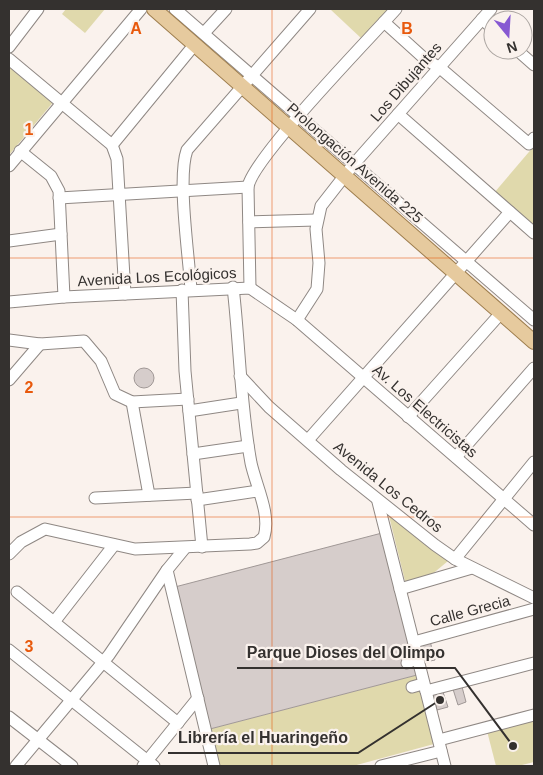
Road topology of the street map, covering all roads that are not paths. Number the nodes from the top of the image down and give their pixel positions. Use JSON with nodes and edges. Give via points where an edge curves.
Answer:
{"nodes":[{"id":1,"x":38,"y":9,"type":"edge"},
{"id":2,"x":141,"y":9,"type":"edge"},
{"id":3,"x":154,"y":9,"type":"edge"},
{"id":4,"x":175,"y":9,"type":"edge"},
{"id":5,"x":226,"y":9,"type":"edge"},
{"id":6,"x":310,"y":9,"type":"edge"},
{"id":7,"x":396,"y":9,"type":"edge"},
{"id":8,"x":491,"y":9,"type":"edge"},
{"id":9,"x":482,"y":19,"type":"joint"},
{"id":10,"x":384,"y":22,"type":"junction"},
{"id":11,"x":199,"y":39,"type":"junction"},
{"id":12,"x":9,"y":47,"type":"edge"},
{"id":13,"x":9,"y":59,"type":"edge"},
{"id":14,"x":439,"y":67,"type":"junction"},
{"id":15,"x":247,"y":81,"type":"junction"},
{"id":16,"x":62,"y":102,"type":"junction"},
{"id":17,"x":398,"y":114,"type":"junction"},
{"id":18,"x":300,"y":116,"type":"junction"},
{"id":19,"x":289,"y":127,"type":"junction"},
{"id":20,"x":534,"y":138,"type":"edge"},
{"id":21,"x":112,"y":145,"type":"junction"},
{"id":22,"x":20,"y":151,"type":"junction"},
{"id":23,"x":9,"y":166,"type":"edge"},
{"id":24,"x":349,"y":170,"type":"junction"},
{"id":25,"x":248,"y":188,"type":"junction"},
{"id":26,"x":184,"y":190,"type":"junction"},
{"id":27,"x":119,"y":195,"type":"junction"},
{"id":28,"x":59,"y":198,"type":"junction"},
{"id":29,"x":510,"y":212,"type":"junction"},
{"id":30,"x":316,"y":220,"type":"junction"},
{"id":31,"x":249,"y":222,"type":"junction"},
{"id":32,"x":61,"y":234,"type":"junction"},
{"id":33,"x":534,"y":234,"type":"edge"},
{"id":34,"x":9,"y":241,"type":"edge"},
{"id":35,"x":467,"y":261,"type":"junction"},
{"id":36,"x":456,"y":273,"type":"junction"},
{"id":37,"x":233,"y":288,"type":"junction"},
{"id":38,"x":250,"y":288,"type":"junction"},
{"id":39,"x":186,"y":290,"type":"junction"},
{"id":40,"x":125,"y":294,"type":"junction"},
{"id":41,"x":64,"y":297,"type":"junction"},
{"id":42,"x":9,"y":302,"type":"edge"},
{"id":43,"x":501,"y":313,"type":"junction"},
{"id":44,"x":297,"y":320,"type":"junction"},
{"id":45,"x":534,"y":320,"type":"edge"},
{"id":46,"x":9,"y":340,"type":"edge"},
{"id":47,"x":534,"y":342,"type":"edge"},
{"id":48,"x":40,"y":344,"type":"junction"},
{"id":49,"x":534,"y":368,"type":"edge"},
{"id":50,"x":240,"y":376,"type":"junction"},
{"id":51,"x":362,"y":377,"type":"junction"},
{"id":52,"x":9,"y":380,"type":"edge"},
{"id":53,"x":188,"y":399,"type":"junction"},
{"id":54,"x":132,"y":402,"type":"junction"},
{"id":55,"x":241,"y":403,"type":"junction"},
{"id":56,"x":189,"y":411,"type":"junction"},
{"id":57,"x":408,"y":417,"type":"junction"},
{"id":58,"x":308,"y":440,"type":"junction"},
{"id":59,"x":248,"y":446,"type":"junction"},
{"id":60,"x":193,"y":454,"type":"junction"},
{"id":61,"x":456,"y":457,"type":"junction"},
{"id":62,"x":534,"y":462,"type":"edge"},
{"id":63,"x":258,"y":491,"type":"junction"},
{"id":64,"x":149,"y":495,"type":"junction"},
{"id":65,"x":197,"y":496,"type":"junction"},
{"id":66,"x":95,"y":498,"type":"dead end"},
{"id":67,"x":503,"y":498,"type":"junction"},
{"id":68,"x":378,"y":502,"type":"junction"},
{"id":69,"x":534,"y":524,"type":"edge"},
{"id":70,"x":114,"y":545,"type":"junction"},
{"id":71,"x":202,"y":547,"type":"junction"},
{"id":72,"x":186,"y":548,"type":"junction"},
{"id":73,"x":9,"y":554,"type":"edge"},
{"id":74,"x":455,"y":559,"type":"junction"},
{"id":75,"x":472,"y":568,"type":"junction"},
{"id":76,"x":167,"y":570,"type":"junction"},
{"id":77,"x":400,"y":589,"type":"junction"},
{"id":78,"x":18,"y":592,"type":"dead end"},
{"id":79,"x":534,"y":598,"type":"edge"},
{"id":80,"x":534,"y":609,"type":"edge"},
{"id":81,"x":54,"y":622,"type":"junction"},
{"id":82,"x":414,"y":642,"type":"junction"},
{"id":83,"x":9,"y":650,"type":"edge"},
{"id":84,"x":103,"y":661,"type":"junction"},
{"id":85,"x":534,"y":663,"type":"edge"},
{"id":86,"x":419,"y":688,"type":"junction"},
{"id":87,"x":198,"y":698,"type":"junction"},
{"id":88,"x":71,"y":700,"type":"junction"},
{"id":89,"x":534,"y":715,"type":"edge"},
{"id":90,"x":9,"y":717,"type":"edge"},
{"id":91,"x":178,"y":723,"type":"junction"},
{"id":92,"x":39,"y":739,"type":"junction"},
{"id":93,"x":440,"y":745,"type":"junction"},
{"id":94,"x":148,"y":765,"type":"edge"},
{"id":95,"x":16,"y":766,"type":"edge"},
{"id":96,"x":72,"y":766,"type":"edge"},
{"id":97,"x":214,"y":766,"type":"edge"},
{"id":98,"x":381,"y":766,"type":"edge"},
{"id":99,"x":445,"y":766,"type":"edge"}],
"edges":[{"from":1,"to":12,"type":"street"},
{"from":2,"to":16,"type":"street"},
{"from":3,"to":11,"type":"main road","name":"Prolongación Avenida 225"},
{"from":4,"to":11,"type":"street","name":"Prolongación Avenida 225"},
{"from":5,"to":11,"type":"street"},
{"from":6,"to":15,"type":"street"},
{"from":7,"to":10,"type":"street"},
{"from":8,"to":9,"type":"street","name":"Los Dibujantes"},
{"from":9,"to":14,"type":"street","name":"Los Dibujantes"},
{"from":10,"to":14,"type":"street","via":[[426,60]]},
{"from":10,"to":18,"type":"street"},
{"from":11,"to":15,"type":"main road","name":"Prolongación Avenida 225"},
{"from":11,"to":21,"type":"street"},
{"from":13,"to":16,"type":"street"},
{"from":14,"to":17,"type":"street","name":"Los Dibujantes"},
{"from":14,"to":20,"type":"street","via":[[529,144]]},
{"from":15,"to":18,"type":"street","name":"Prolongación Avenida 225"},
{"from":15,"to":19,"type":"main road","name":"Prolongación Avenida 225"},
{"from":15,"to":26,"type":"street","via":[[187,150]]},
{"from":16,"to":21,"type":"street"},
{"from":16,"to":22,"type":"street"},
{"from":17,"to":24,"type":"street","name":"Los Dibujantes"},
{"from":17,"to":29,"type":"street"},
{"from":18,"to":19,"type":"street"},
{"from":18,"to":24,"type":"street","name":"Prolongación Avenida 225"},
{"from":19,"to":24,"type":"main road","name":"Prolongación Avenida 225"},
{"from":19,"to":25,"type":"street","via":[[252,175]]},
{"from":21,"to":27,"type":"street","via":[[117,159]]},
{"from":22,"to":23,"type":"street"},
{"from":22,"to":28,"type":"street","via":[[51,176]]},
{"from":24,"to":30,"type":"street","name":"Los Dibujantes","via":[[321,206]]},
{"from":24,"to":35,"type":"street","name":"Prolongación Avenida 225"},
{"from":24,"to":36,"type":"main road","name":"Prolongación Avenida 225"},
{"from":25,"to":26,"type":"street"},
{"from":25,"to":31,"type":"street"},
{"from":26,"to":27,"type":"street"},
{"from":26,"to":39,"type":"street"},
{"from":27,"to":28,"type":"street"},
{"from":27,"to":40,"type":"street"},
{"from":28,"to":32,"type":"street"},
{"from":29,"to":33,"type":"street"},
{"from":29,"to":35,"type":"street"},
{"from":30,"to":31,"type":"street"},
{"from":30,"to":44,"type":"street","via":[[317,289]]},
{"from":31,"to":38,"type":"street"},
{"from":32,"to":34,"type":"street"},
{"from":32,"to":41,"type":"street"},
{"from":35,"to":36,"type":"street"},
{"from":35,"to":45,"type":"street","name":"Prolongación Avenida 225"},
{"from":36,"to":43,"type":"main road","name":"Prolongación Avenida 225"},
{"from":36,"to":51,"type":"street"},
{"from":37,"to":38,"type":"street","name":"Avenida Los Ecológicos"},
{"from":37,"to":39,"type":"street","name":"Avenida Los Ecológicos"},
{"from":37,"to":50,"type":"street"},
{"from":38,"to":44,"type":"street","name":"Avenida Los Ecológicos"},
{"from":39,"to":40,"type":"street","name":"Avenida Los Ecológicos"},
{"from":39,"to":53,"type":"street"},
{"from":40,"to":41,"type":"street","name":"Avenida Los Ecológicos"},
{"from":41,"to":42,"type":"street","name":"Avenida Los Ecológicos"},
{"from":43,"to":47,"type":"main road","name":"Prolongación Avenida 225"},
{"from":43,"to":57,"type":"street"},
{"from":44,"to":51,"type":"street","name":"Av. Los Electricistas"},
{"from":46,"to":48,"type":"street"},
{"from":48,"to":52,"type":"street"},
{"from":48,"to":54,"type":"street","via":[[84,341],[100,361],[115,394]]},
{"from":49,"to":61,"type":"street"},
{"from":50,"to":55,"type":"street"},
{"from":50,"to":58,"type":"street","name":"Avenida Los Cedros","via":[[269,407]]},
{"from":51,"to":57,"type":"street","name":"Av. Los Electricistas"},
{"from":51,"to":58,"type":"street"},
{"from":53,"to":54,"type":"street"},
{"from":53,"to":56,"type":"street"},
{"from":54,"to":64,"type":"street"},
{"from":55,"to":56,"type":"street"},
{"from":55,"to":59,"type":"street"},
{"from":56,"to":60,"type":"street"},
{"from":57,"to":61,"type":"street","name":"Av. Los Electricistas"},
{"from":58,"to":68,"type":"street","name":"Avenida Los Cedros"},
{"from":59,"to":60,"type":"street"},
{"from":59,"to":63,"type":"street"},
{"from":60,"to":65,"type":"street"},
{"from":61,"to":67,"type":"street","name":"Av. Los Electricistas"},
{"from":62,"to":67,"type":"street"},
{"from":63,"to":65,"type":"street"},
{"from":63,"to":71,"type":"street","via":[[266,521],[264,537],[257,543]]},
{"from":64,"to":65,"type":"street"},
{"from":64,"to":66,"type":"street"},
{"from":65,"to":71,"type":"street"},
{"from":67,"to":69,"type":"street","name":"Av. Los Electricistas"},
{"from":67,"to":74,"type":"street"},
{"from":68,"to":74,"type":"street","name":"Avenida Los Cedros"},
{"from":68,"to":77,"type":"street"},
{"from":70,"to":72,"type":"street","via":[[136,549]]},
{"from":70,"to":73,"type":"street","via":[[44,529],[21,542]]},
{"from":70,"to":81,"type":"street"},
{"from":71,"to":72,"type":"street"},
{"from":72,"to":76,"type":"street"},
{"from":74,"to":75,"type":"street","name":"Avenida Los Cedros"},
{"from":75,"to":77,"type":"street"},
{"from":75,"to":79,"type":"street","name":"Avenida Los Cedros"},
{"from":76,"to":84,"type":"street"},
{"from":76,"to":87,"type":"street"},
{"from":77,"to":82,"type":"street"},
{"from":78,"to":81,"type":"street"},
{"from":80,"to":82,"type":"street","name":"Calle Grecia"},
{"from":81,"to":84,"type":"street"},
{"from":82,"to":86,"type":"street"},
{"from":83,"to":88,"type":"street"},
{"from":84,"to":88,"type":"street"},
{"from":84,"to":91,"type":"street"},
{"from":85,"to":86,"type":"street"},
{"from":86,"to":93,"type":"street"},
{"from":87,"to":91,"type":"street"},
{"from":87,"to":97,"type":"street"},
{"from":88,"to":92,"type":"street"},
{"from":88,"to":94,"type":"street"},
{"from":89,"to":93,"type":"street"},
{"from":90,"to":92,"type":"street"},
{"from":91,"to":94,"type":"street"},
{"from":92,"to":95,"type":"street"},
{"from":92,"to":96,"type":"street"},
{"from":93,"to":98,"type":"street"},
{"from":93,"to":99,"type":"street"}]}
